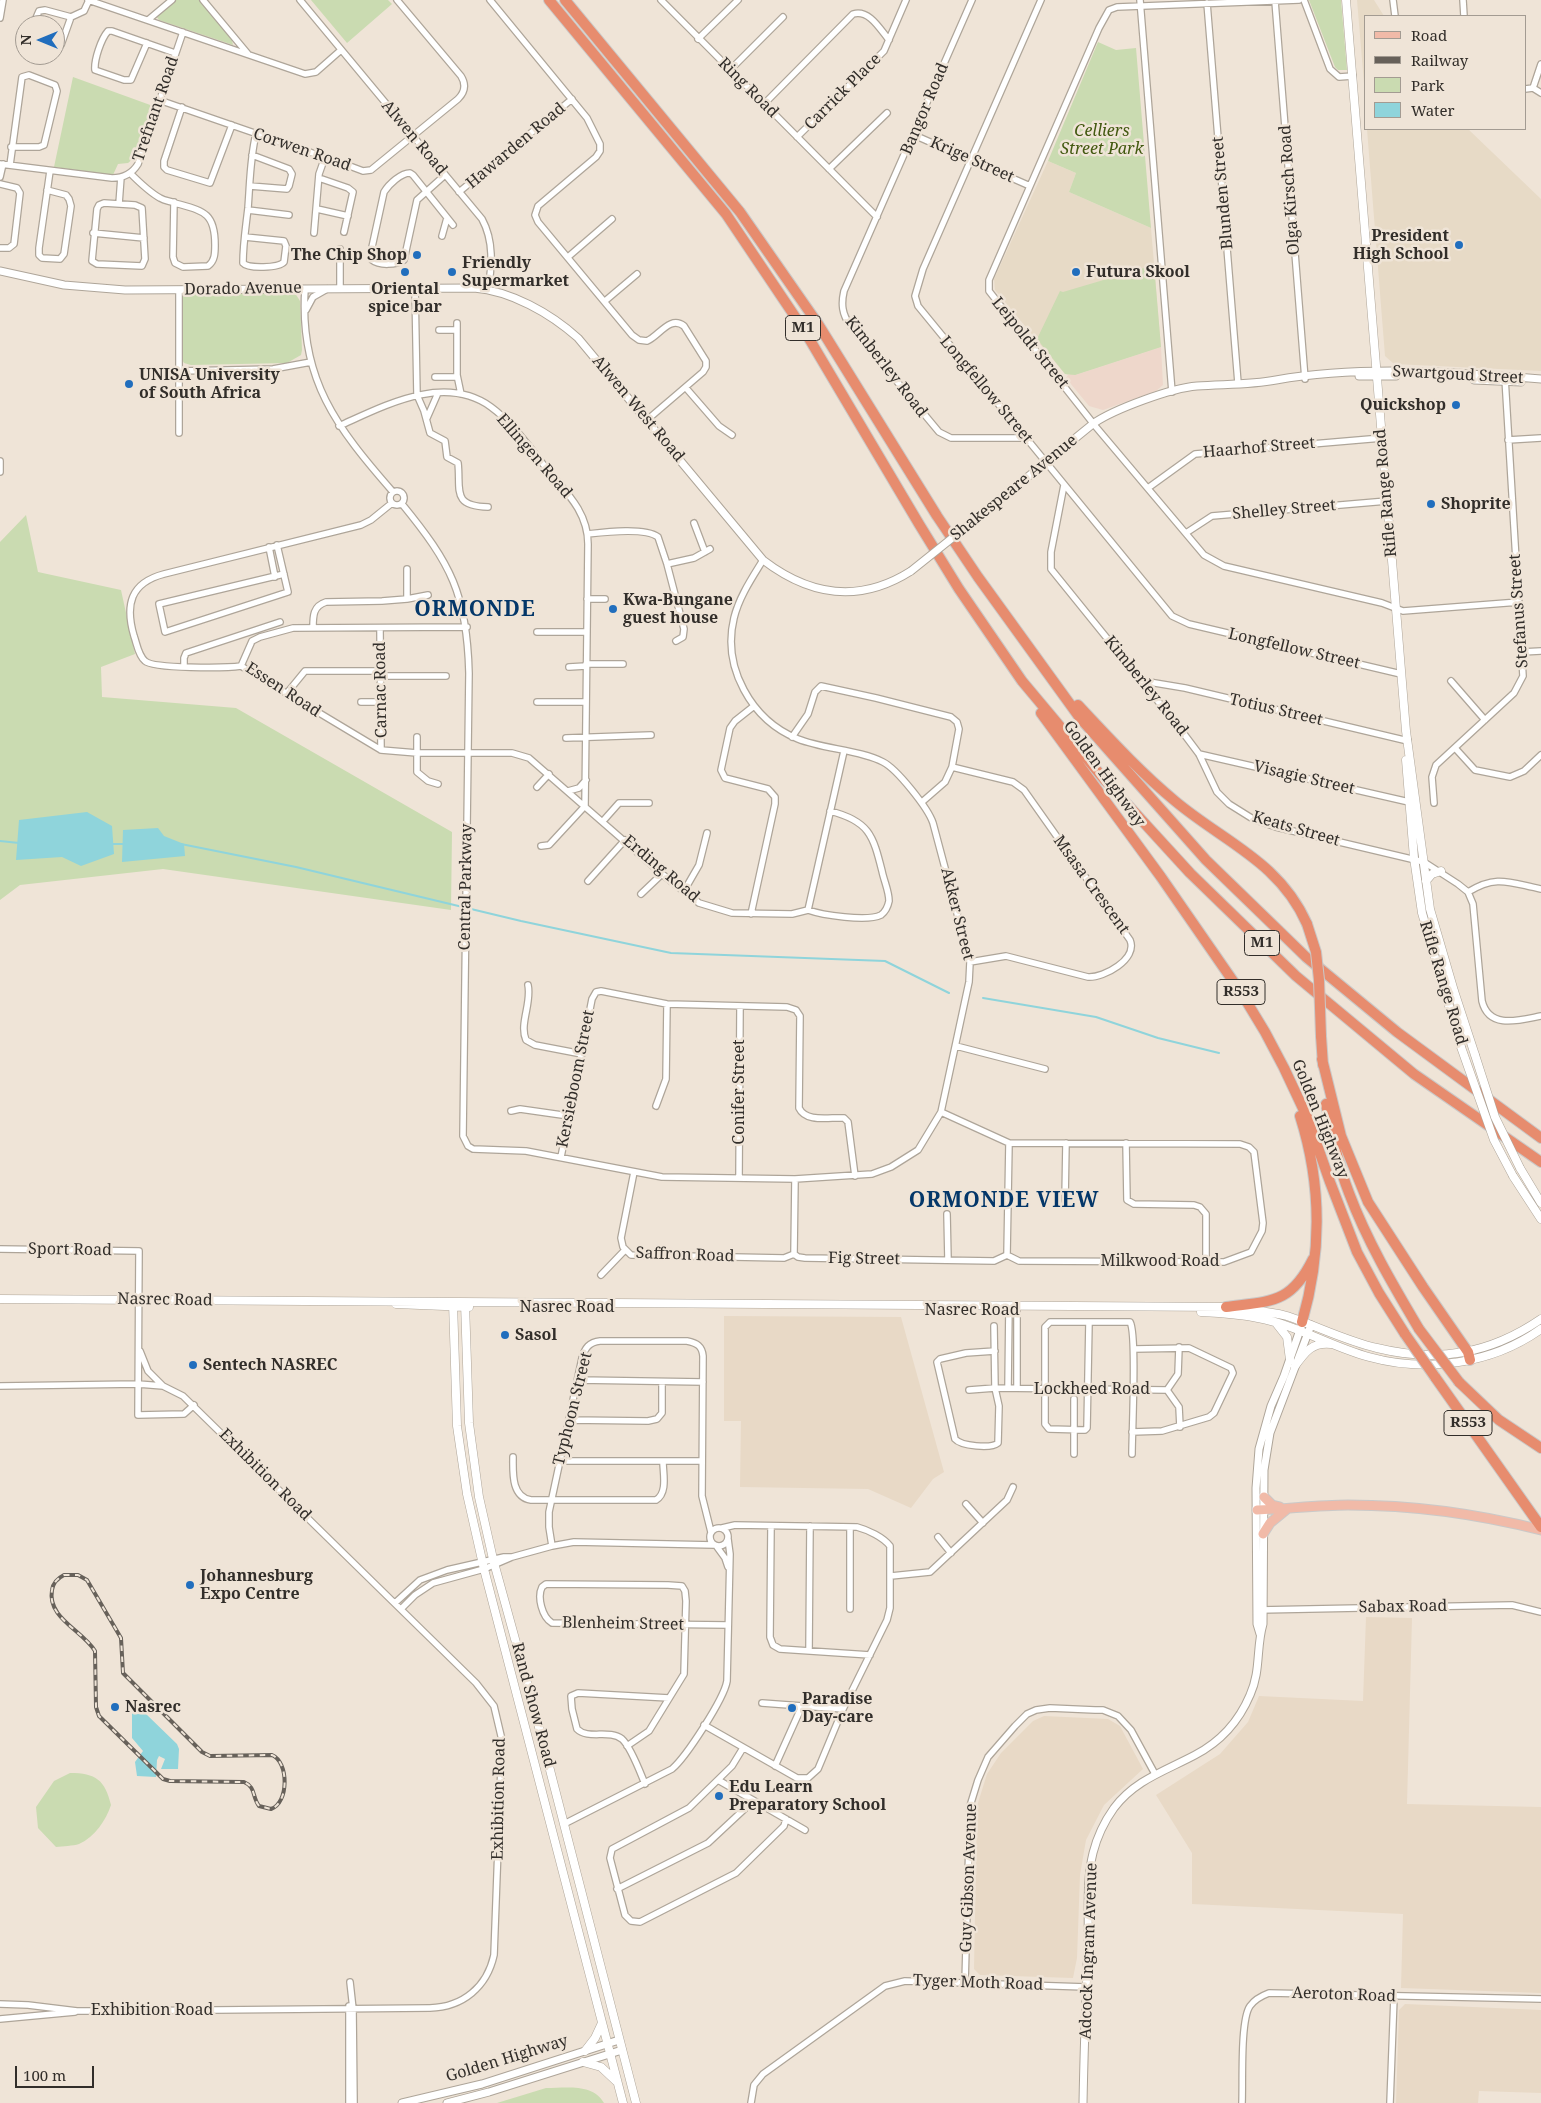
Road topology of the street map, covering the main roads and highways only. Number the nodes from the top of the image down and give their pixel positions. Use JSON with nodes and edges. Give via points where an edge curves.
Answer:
{"nodes":[{"id":1,"x":549,"y":0,"type":"edge"},
{"id":2,"x":565,"y":0,"type":"edge"},
{"id":3,"x":1346,"y":0,"type":"edge"},
{"id":4,"x":1044,"y":670,"type":"junction"},
{"id":5,"x":1022,"y":681,"type":"junction"},
{"id":6,"x":1406,"y":741,"type":"junction"},
{"id":7,"x":1441,"y":871,"type":"road end"},
{"id":8,"x":1426,"y":881,"type":"junction"},
{"id":9,"x":1322,"y":1059,"type":"junction"},
{"id":10,"x":1284,"y":1068,"type":"junction"},
{"id":11,"x":1507,"y":1114,"type":"junction"},
{"id":12,"x":1541,"y":1130,"type":"edge"},
{"id":13,"x":1541,"y":1138,"type":"edge"},
{"id":14,"x":1541,"y":1162,"type":"edge"},
{"id":15,"x":1541,"y":1203,"type":"edge"},
{"id":16,"x":1541,"y":1219,"type":"edge"},
{"id":17,"x":1316,"y":1251,"type":"junction"},
{"id":18,"x":0,"y":1299,"type":"edge"},
{"id":19,"x":453,"y":1304,"type":"junction"},
{"id":20,"x":465,"y":1304,"type":"junction"},
{"id":21,"x":1226,"y":1307,"type":"junction"},
{"id":22,"x":1013,"y":1308,"type":"junction"},
{"id":23,"x":1541,"y":1319,"type":"edge"},
{"id":24,"x":1275,"y":1322,"type":"junction"},
{"id":25,"x":1304,"y":1325,"type":"junction"},
{"id":26,"x":1541,"y":1329,"type":"edge"},
{"id":27,"x":1340,"y":1346,"type":"junction"},
{"id":28,"x":1469,"y":1356,"type":"junction"},
{"id":29,"x":1290,"y":1360,"type":"road end"},
{"id":30,"x":1296,"y":1366,"type":"road end"},
{"id":31,"x":1541,"y":1448,"type":"edge"},
{"id":32,"x":1264,"y":1497,"type":"road end"},
{"id":33,"x":1287,"y":1509,"type":"junction"},
{"id":34,"x":1260,"y":1510,"type":"road end"},
{"id":35,"x":1541,"y":1528,"type":"edge"},
{"id":36,"x":1263,"y":1534,"type":"road end"},
{"id":37,"x":602,"y":2022,"type":"junction"},
{"id":38,"x":585,"y":2051,"type":"road end"},
{"id":39,"x":583,"y":2062,"type":"road end"},
{"id":40,"x":618,"y":2082,"type":"junction"},
{"id":41,"x":623,"y":2103,"type":"edge"},
{"id":42,"x":636,"y":2103,"type":"edge"}],
"edges":[{"from":1,"to":5,"type":"highway","number":"M1","via":[[726,214],[804,330],[959,589]]},
{"from":2,"to":4,"type":"highway","number":"M1","via":[[740,212],[818,324],[937,516]]},
{"from":3,"to":6,"type":"main road","name":"Rifle Range Road"},
{"from":4,"to":9,"type":"highway","name":"Golden Highway","number":"R553","bridge":true,"via":[[1176,802],[1263,864],[1290,893],[1307,924],[1316,952]]},
{"from":4,"to":11,"type":"highway","number":"M1","via":[[1080,718],[1206,860],[1252,906],[1306,957],[1397,1032]]},
{"from":5,"to":10,"type":"highway","name":"Golden Highway","number":"R553","via":[[1044,718],[1242,994]]},
{"from":5,"to":14,"type":"highway","number":"M1","via":[[1146,827],[1296,976],[1414,1074]]},
{"from":6,"to":8,"type":"main road","name":"Rifle Range Road"},
{"from":6,"to":16,"type":"main road","name":"Rifle Range Road","bridge":true,"via":[[1414,858],[1425,929],[1494,1140]]},
{"from":7,"to":8,"type":"main road"},
{"from":8,"to":15,"type":"main road","name":"Rifle Range Road","bridge":true,"via":[[1435,929],[1495,1117]]},
{"from":9,"to":28,"type":"highway","via":[[1341,1136],[1368,1202]]},
{"from":9,"to":31,"type":"highway","name":"Golden Highway","number":"R553","bridge":true,"via":[[1325,1099],[1334,1145],[1349,1193],[1374,1250],[1420,1329],[1459,1382],[1499,1420]]},
{"from":10,"to":17,"type":"highway","via":[[1303,1126],[1314,1176]]},
{"from":10,"to":35,"type":"highway","name":"Golden Highway","number":"R553","bridge":true,"via":[[1308,1119],[1357,1252],[1379,1293]]},
{"from":11,"to":12,"type":"highway"},
{"from":11,"to":13,"type":"highway"},
{"from":17,"to":21,"type":"highway","via":[[1300,1281],[1287,1294],[1267,1301]]},
{"from":17,"to":25,"type":"highway"},
{"from":18,"to":19,"type":"main road","name":"Nasrec Road","via":[[389,1302],[400,1306]]},
{"from":19,"to":20,"type":"main road","name":"Nasrec Road"},
{"from":19,"to":37,"type":"main road","name":"Rand Show Road","via":[[458,1426],[469,1502]]},
{"from":20,"to":22,"type":"main road","name":"Nasrec Road"},
{"from":20,"to":42,"type":"main road","name":"Rand Show Road","via":[[468,1423],[479,1496]]},
{"from":21,"to":22,"type":"main road","name":"Nasrec Road"},
{"from":21,"to":25,"type":"main road","name":"Nasrec Road","via":[[1278,1314]]},
{"from":22,"to":24,"type":"main road","name":"Nasrec Road","via":[[1200,1312]]},
{"from":23,"to":28,"type":"main road","name":"Nasrec Road"},
{"from":24,"to":25,"type":"main road","name":"Nasrec Road"},
{"from":24,"to":29,"type":"main road","via":[[1287,1337]]},
{"from":25,"to":27,"type":"main road","name":"Nasrec Road","via":[[1308,1333]]},
{"from":25,"to":28,"type":"main road","name":"Nasrec Road","via":[[1400,1353]]},
{"from":26,"to":28,"type":"main road","name":"Nasrec Road","via":[[1505,1350]]},
{"from":27,"to":28,"type":"main road","name":"Nasrec Road","via":[[1369,1357],[1397,1362],[1441,1364]]},
{"from":27,"to":30,"type":"main road","via":[[1323,1343],[1311,1346]]},
{"from":32,"to":33,"type":"main road","via":[[1272,1505]]},
{"from":33,"to":34,"type":"main road"},
{"from":33,"to":35,"type":"main road","via":[[1392,1506],[1478,1516]]},
{"from":33,"to":36,"type":"main road","via":[[1270,1522]]},
{"from":37,"to":38,"type":"main road"},
{"from":37,"to":40,"type":"main road","name":"Rand Show Road"},
{"from":39,"to":40,"type":"main road","via":[[601,2067]]},
{"from":40,"to":41,"type":"main road","name":"Rand Show Road"}]}
